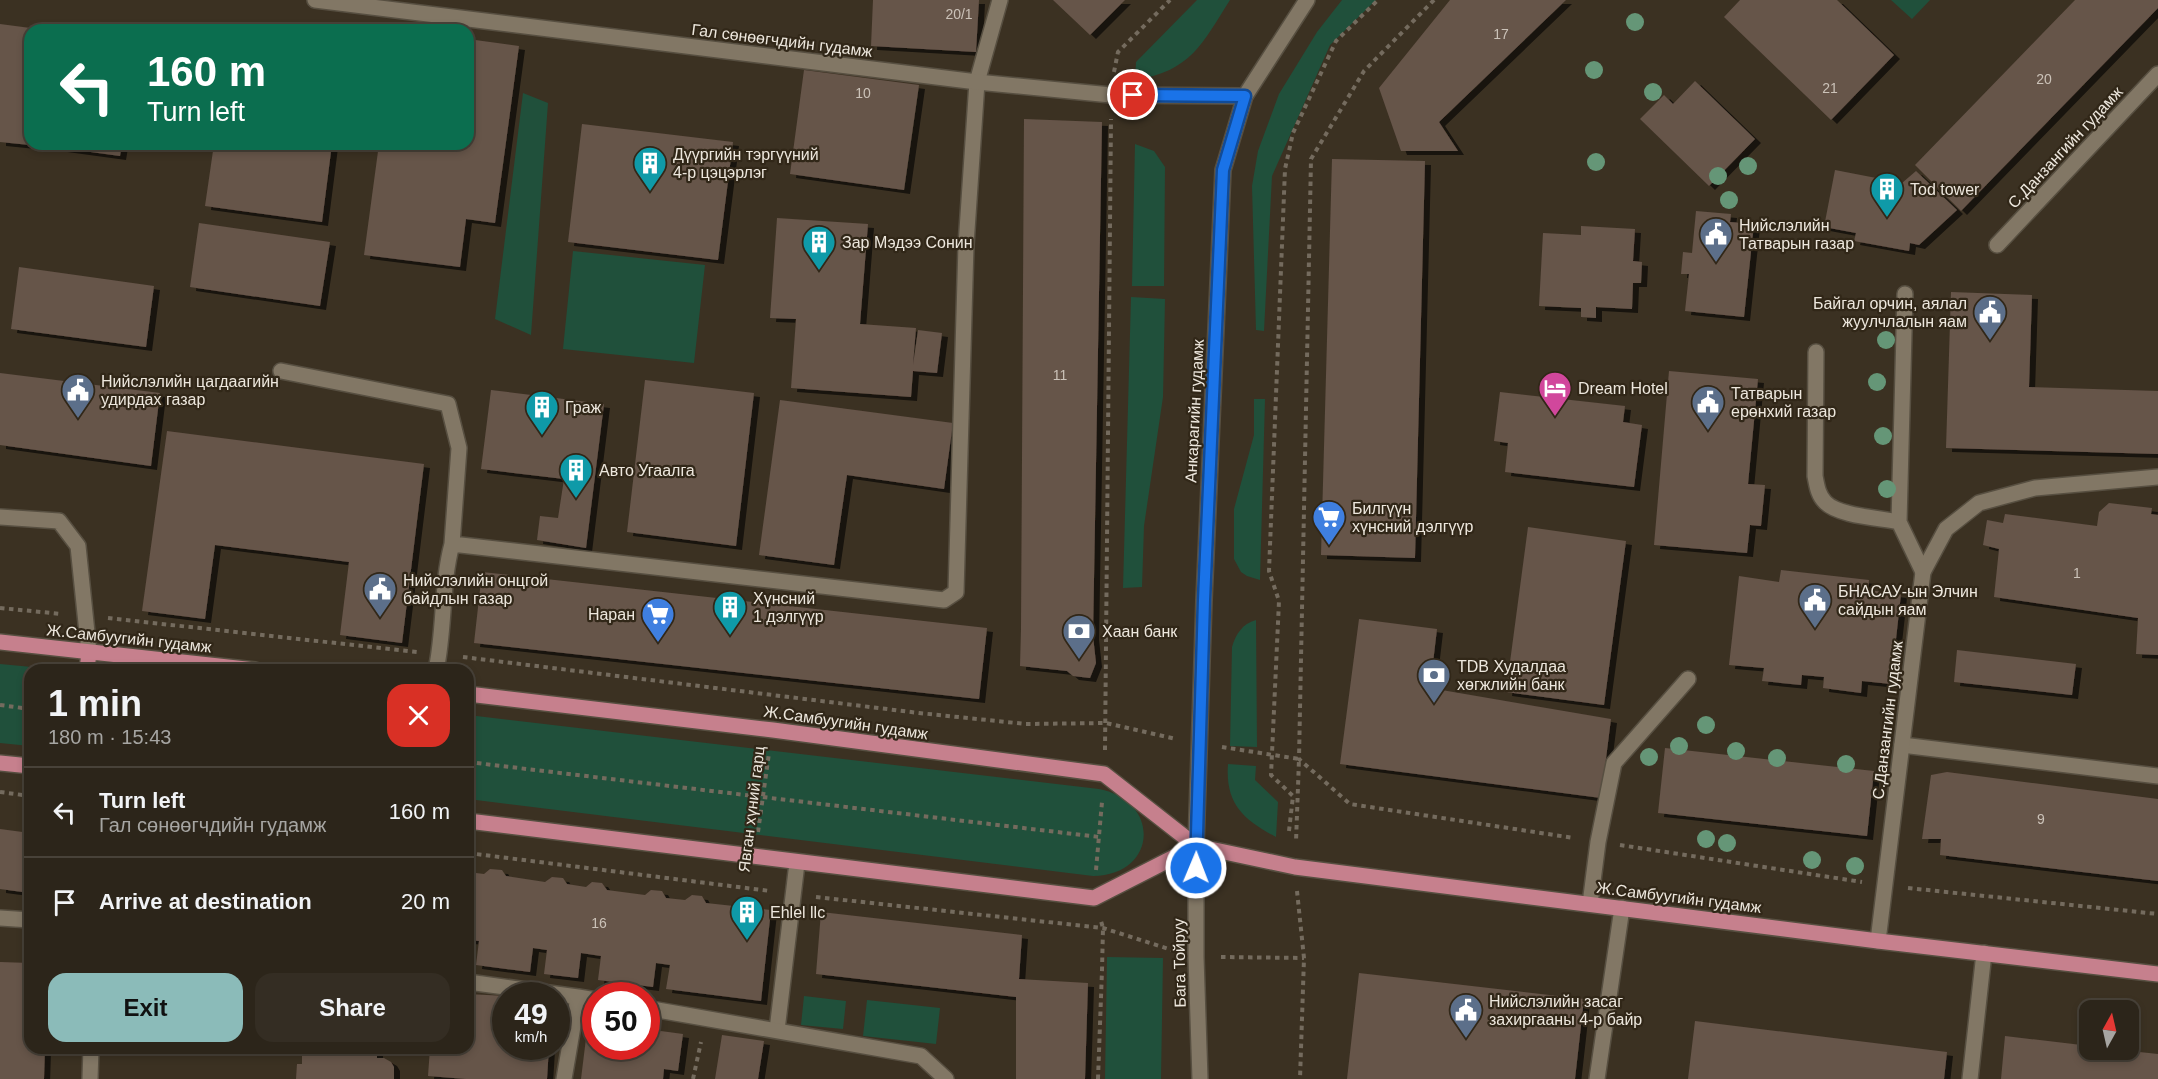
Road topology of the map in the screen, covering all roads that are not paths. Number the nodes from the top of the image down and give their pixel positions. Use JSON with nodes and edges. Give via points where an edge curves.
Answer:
{"nodes":[{"id":1,"x":315,"y":0,"type":"edge"},
{"id":2,"x":1000,"y":0,"type":"edge"},
{"id":3,"x":1307,"y":0,"type":"edge"},
{"id":4,"x":2158,"y":74,"type":"edge"},
{"id":5,"x":977,"y":82,"type":"junction"},
{"id":6,"x":1245,"y":96,"type":"junction"},
{"id":7,"x":1997,"y":245,"type":"dead end"},
{"id":8,"x":1905,"y":294,"type":"dead end"},
{"id":9,"x":1816,"y":352,"type":"dead end"},
{"id":10,"x":281,"y":371,"type":"dead end"},
{"id":11,"x":2158,"y":477,"type":"edge"},
{"id":12,"x":0,"y":517,"type":"edge"},
{"id":13,"x":1899,"y":522,"type":"junction"},
{"id":14,"x":452,"y":544,"type":"junction"},
{"id":15,"x":1923,"y":572,"type":"junction"},
{"id":16,"x":0,"y":642,"type":"edge"},
{"id":17,"x":89,"y":652,"type":"junction"},
{"id":18,"x":88,"y":664,"type":"edge"},
{"id":19,"x":200,"y":664,"type":"edge"},
{"id":20,"x":438,"y":664,"type":"edge"},
{"id":21,"x":1688,"y":679,"type":"dead end"},
{"id":22,"x":474,"y":695,"type":"edge"},
{"id":23,"x":1902,"y":745,"type":"junction"},
{"id":24,"x":0,"y":763,"type":"edge"},
{"id":25,"x":24,"y":765,"type":"edge"},
{"id":26,"x":2158,"y":776,"type":"edge"},
{"id":27,"x":474,"y":822,"type":"edge"},
{"id":28,"x":1196,"y":846,"type":"junction"},
{"id":29,"x":797,"y":862,"type":"junction"},
{"id":30,"x":1590,"y":904,"type":"junction"},
{"id":31,"x":1622,"y":908,"type":"junction"},
{"id":32,"x":0,"y":918,"type":"edge"},
{"id":33,"x":24,"y":920,"type":"edge"},
{"id":34,"x":1878,"y":941,"type":"junction"},
{"id":35,"x":1984,"y":953,"type":"junction"},
{"id":36,"x":2158,"y":974,"type":"edge"},
{"id":37,"x":474,"y":983,"type":"edge"},
{"id":38,"x":578,"y":997,"type":"junction"},
{"id":39,"x":582,"y":997,"type":"edge"},
{"id":40,"x":660,"y":1010,"type":"edge"},
{"id":41,"x":777,"y":1030,"type":"junction"},
{"id":42,"x":91,"y":1054,"type":"edge"},
{"id":43,"x":90,"y":1079,"type":"edge"},
{"id":44,"x":564,"y":1079,"type":"edge"},
{"id":45,"x":946,"y":1079,"type":"edge"},
{"id":46,"x":1200,"y":1079,"type":"edge"},
{"id":47,"x":1597,"y":1079,"type":"edge"},
{"id":48,"x":1970,"y":1079,"type":"edge"}],
"edges":[{"from":1,"to":5,"type":"street","name":"Гал сөнөөгчдийн гудамж"},
{"from":2,"to":5,"type":"street"},
{"from":3,"to":6,"type":"street","name":"Анкарагийн гудамж"},
{"from":4,"to":7,"type":"street","name":"С.Данзангийн гудамж"},
{"from":5,"to":6,"type":"street","name":"Гал сөнөөгчдийн гудамж","via":[[1111,94]]},
{"from":5,"to":14,"type":"street","via":[[966,245],[956,592],[944,600]]},
{"from":6,"to":28,"type":"street","name":"Анкарагийн гудамж","via":[[1223,170]]},
{"from":8,"to":13,"type":"street"},
{"from":9,"to":13,"type":"street","via":[[1818,490],[1834,510]]},
{"from":10,"to":14,"type":"street","via":[[448,404],[459,448]]},
{"from":11,"to":15,"type":"street","via":[[2035,488],[1979,503],[1946,529]]},
{"from":12,"to":17,"type":"street","via":[[60,521],[78,546]]},
{"from":13,"to":15,"type":"street"},
{"from":14,"to":20,"type":"street"},
{"from":15,"to":23,"type":"street","name":"С.Данзангийн гудамж"},
{"from":16,"to":17,"type":"main road","name":"Ж.Самбуугийн гудамж"},
{"from":17,"to":18,"type":"main road"},
{"from":17,"to":19,"type":"main road","name":"Ж.Самбуугийн гудамж"},
{"from":21,"to":30,"type":"street","via":[[1614,763]]},
{"from":22,"to":28,"type":"main road","name":"Ж.Самбуугийн гудамж","via":[[1104,774]]},
{"from":23,"to":26,"type":"street"},
{"from":23,"to":34,"type":"street","name":"С.Данзангийн гудамж"},
{"from":24,"to":25,"type":"main road"},
{"from":27,"to":29,"type":"main road"},
{"from":28,"to":29,"type":"main road","via":[[1094,898]]},
{"from":28,"to":30,"type":"main road","name":"Ж.Самбуугийн гудамж","via":[[1295,867]]},
{"from":28,"to":46,"type":"street","name":"Бага Тойруу"},
{"from":29,"to":41,"type":"street"},
{"from":30,"to":31,"type":"main road","name":"Ж.Самбуугийн гудамж"},
{"from":31,"to":34,"type":"main road","name":"Ж.Самбуугийн гудамж"},
{"from":31,"to":47,"type":"street"},
{"from":32,"to":33,"type":"street"},
{"from":34,"to":35,"type":"main road","name":"Ж.Самбуугийн гудамж"},
{"from":35,"to":36,"type":"main road","name":"Ж.Самбуугийн гудамж"},
{"from":35,"to":48,"type":"street"},
{"from":37,"to":38,"type":"street"},
{"from":38,"to":39,"type":"street"},
{"from":38,"to":44,"type":"street"},
{"from":40,"to":41,"type":"street"},
{"from":41,"to":45,"type":"street","via":[[921,1056]]},
{"from":42,"to":43,"type":"street"}]}
